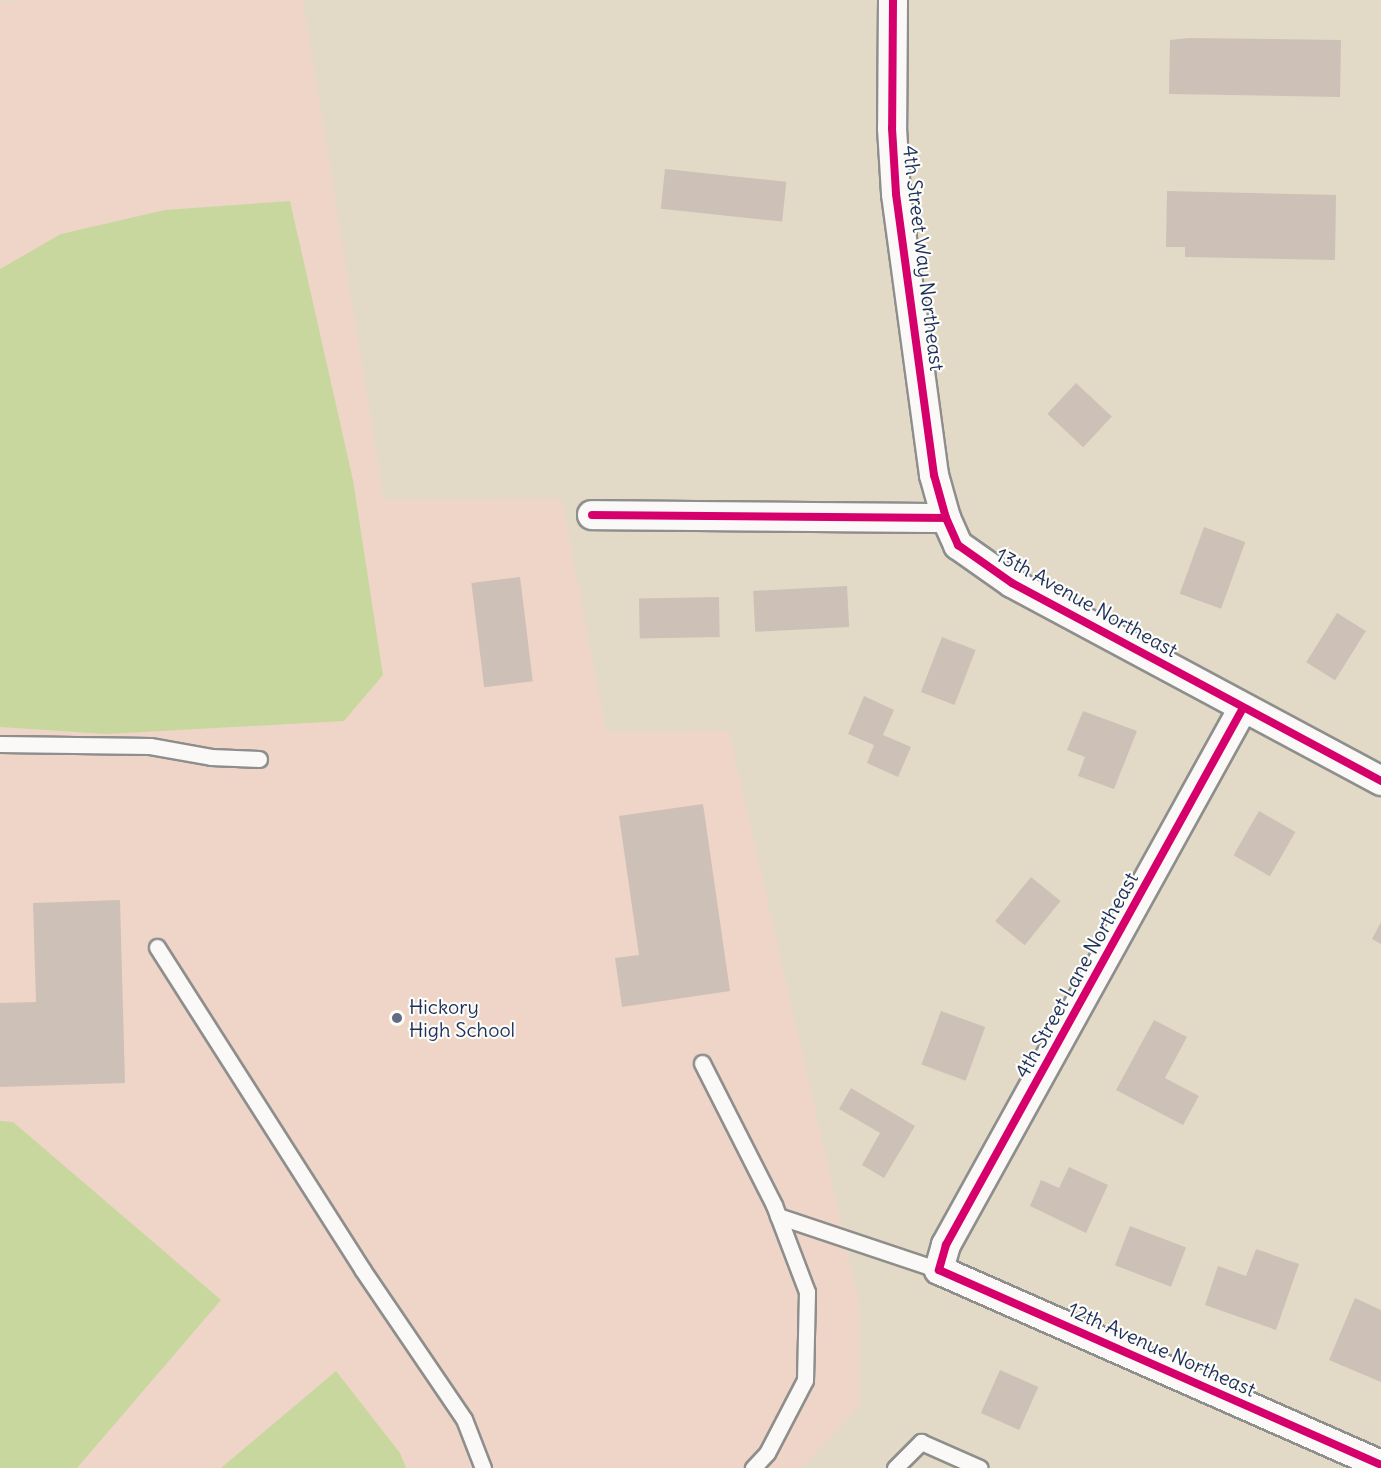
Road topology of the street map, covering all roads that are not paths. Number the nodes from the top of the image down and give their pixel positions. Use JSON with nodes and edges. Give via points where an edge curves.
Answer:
{"nodes":[{"id":1,"x":892,"y":0,"type":"edge"},
{"id":2,"x":592,"y":515,"type":"dead end"},
{"id":3,"x":946,"y":518,"type":"junction"},
{"id":4,"x":1243,"y":708,"type":"junction"},
{"id":5,"x":0,"y":744,"type":"edge"},
{"id":6,"x":259,"y":759,"type":"dead end"},
{"id":7,"x":1381,"y":781,"type":"edge"},
{"id":8,"x":157,"y":947,"type":"dead end"},
{"id":9,"x":702,"y":1063,"type":"dead end"},
{"id":10,"x":778,"y":1216,"type":"junction"},
{"id":11,"x":940,"y":1265,"type":"junction"},
{"id":12,"x":1381,"y":1465,"type":"edge"},
{"id":13,"x":483,"y":1468,"type":"edge"},
{"id":14,"x":753,"y":1468,"type":"edge"},
{"id":15,"x":895,"y":1468,"type":"edge"},
{"id":16,"x":980,"y":1468,"type":"edge"}],
"edges":[{"from":1,"to":3,"type":"street","name":"4th Street Way Northeast","via":[[892,128],[897,194],[934,475]]},
{"from":2,"to":3,"type":"street"},
{"from":3,"to":4,"type":"street","name":"13th Avenue Northeast","via":[[958,545],[1012,583]]},
{"from":4,"to":7,"type":"street","name":"13th Avenue Northeast"},
{"from":4,"to":11,"type":"street","name":"4th Street Lane Northeast","via":[[946,1245]]},
{"from":5,"to":6,"type":"lane","via":[[150,746],[211,757]]},
{"from":8,"to":13,"type":"lane","via":[[362,1269],[464,1419]]},
{"from":9,"to":10,"type":"lane"},
{"from":10,"to":11,"type":"lane"},
{"from":10,"to":14,"type":"lane","via":[[807,1292],[805,1380],[767,1453]]},
{"from":11,"to":12,"type":"street","name":"12th Avenue Northeast"},
{"from":15,"to":16,"type":"lane","via":[[921,1442]]}]}
